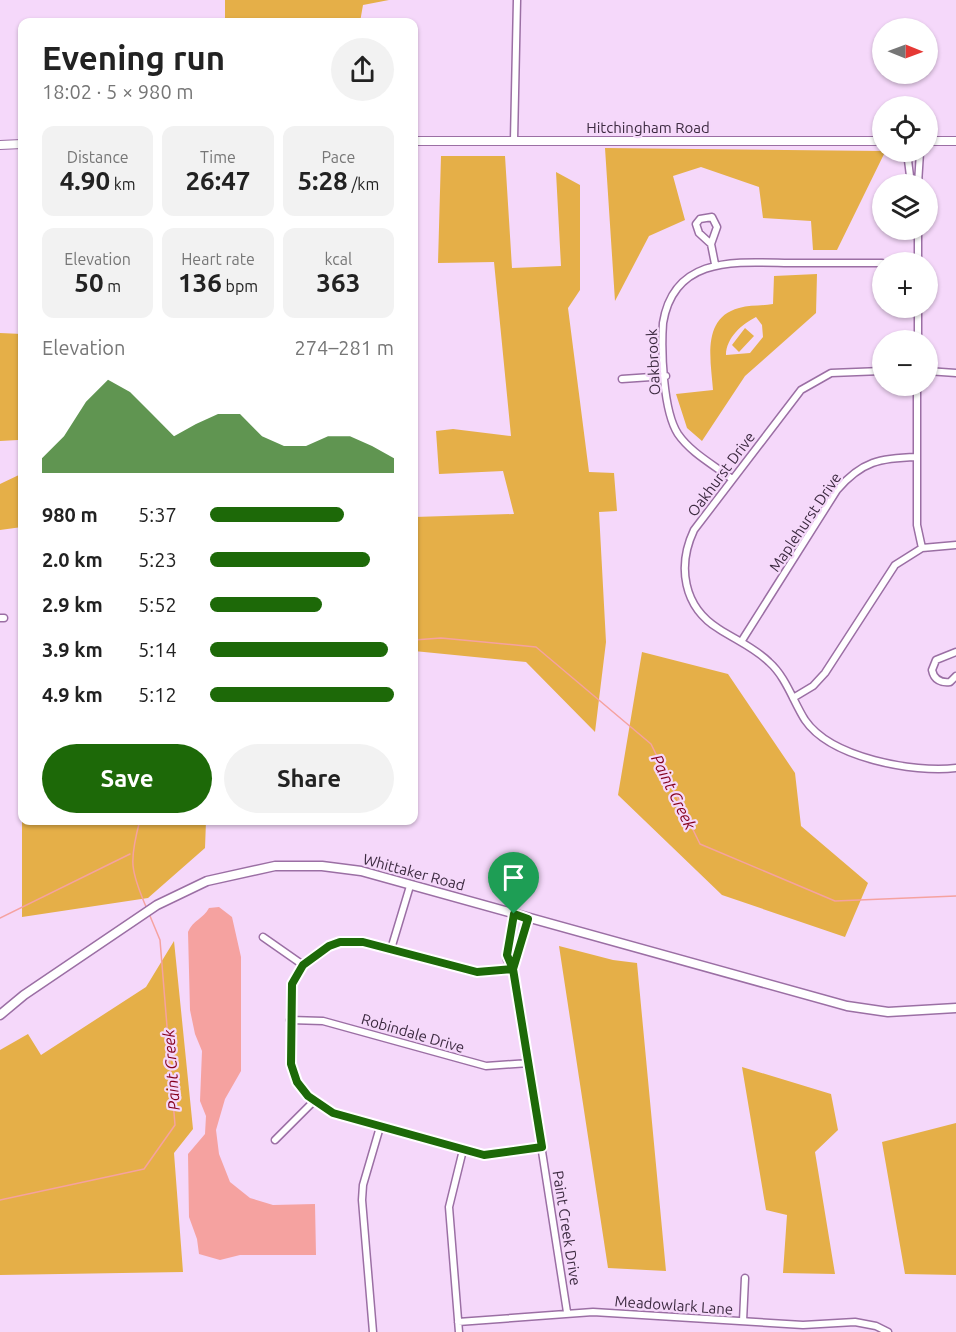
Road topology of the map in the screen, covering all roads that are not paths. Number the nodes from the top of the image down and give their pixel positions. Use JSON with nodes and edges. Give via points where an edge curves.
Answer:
{"nodes":[{"id":1,"x":517,"y":0,"type":"edge"},
{"id":2,"x":514,"y":140,"type":"junction"},
{"id":3,"x":418,"y":141,"type":"edge"},
{"id":4,"x":872,"y":141,"type":"edge"},
{"id":5,"x":938,"y":141,"type":"edge"},
{"id":6,"x":956,"y":141,"type":"edge"},
{"id":7,"x":18,"y":144,"type":"edge"},
{"id":8,"x":0,"y":145,"type":"edge"},
{"id":9,"x":711,"y":244,"type":"dead end"},
{"id":10,"x":872,"y":263,"type":"edge"},
{"id":11,"x":715,"y":264,"type":"junction"},
{"id":12,"x":872,"y":371,"type":"edge"},
{"id":13,"x":938,"y":372,"type":"edge"},
{"id":14,"x":956,"y":373,"type":"edge"},
{"id":15,"x":666,"y":376,"type":"junction"},
{"id":16,"x":622,"y":379,"type":"dead end"},
{"id":17,"x":917,"y":396,"type":"edge"},
{"id":18,"x":917,"y":457,"type":"junction"},
{"id":19,"x":732,"y":479,"type":"junction"},
{"id":20,"x":956,"y":545,"type":"edge"},
{"id":21,"x":922,"y":548,"type":"junction"},
{"id":22,"x":741,"y":642,"type":"junction"},
{"id":23,"x":956,"y":652,"type":"edge"},
{"id":24,"x":956,"y":675,"type":"edge"},
{"id":25,"x":793,"y":698,"type":"junction"},
{"id":26,"x":956,"y":768,"type":"edge"},
{"id":27,"x":410,"y":886,"type":"junction"},
{"id":28,"x":514,"y":914,"type":"junction"},
{"id":29,"x":528,"y":919,"type":"junction"},
{"id":30,"x":263,"y":937,"type":"dead end"},
{"id":31,"x":391,"y":949,"type":"junction"},
{"id":32,"x":303,"y":965,"type":"junction"},
{"id":33,"x":513,"y":969,"type":"junction"},
{"id":34,"x":956,"y":1008,"type":"edge"},
{"id":35,"x":0,"y":1015,"type":"edge"},
{"id":36,"x":290,"y":1020,"type":"junction"},
{"id":37,"x":530,"y":1063,"type":"junction"},
{"id":38,"x":313,"y":1102,"type":"junction"},
{"id":39,"x":380,"y":1127,"type":"junction"},
{"id":40,"x":275,"y":1140,"type":"dead end"},
{"id":41,"x":542,"y":1147,"type":"junction"},
{"id":42,"x":463,"y":1150,"type":"junction"},
{"id":43,"x":745,"y":1278,"type":"dead end"},
{"id":44,"x":567,"y":1312,"type":"junction"},
{"id":45,"x":458,"y":1322,"type":"junction"},
{"id":46,"x":743,"y":1322,"type":"junction"},
{"id":47,"x":373,"y":1332,"type":"edge"},
{"id":48,"x":459,"y":1332,"type":"edge"},
{"id":49,"x":888,"y":1332,"type":"edge"}],
"edges":[{"from":1,"to":2,"type":"street"},
{"from":2,"to":3,"type":"street","name":"Hitchingham Road"},
{"from":2,"to":4,"type":"street","name":"Hitchingham Road"},
{"from":5,"to":6,"type":"street"},
{"from":7,"to":8,"type":"street"},
{"from":9,"to":11,"type":"street"},
{"from":10,"to":11,"type":"street","name":"Oakbrook"},
{"from":11,"to":15,"type":"street","name":"Oakbrook","via":[[687,278],[670,301],[663,323]]},
{"from":12,"to":19,"type":"street","name":"Oakhurst Drive","via":[[838,371],[811,383],[789,404]]},
{"from":13,"to":14,"type":"street"},
{"from":15,"to":16,"type":"street"},
{"from":15,"to":19,"type":"street","name":"Oakbrook","via":[[670,415],[678,433]]},
{"from":17,"to":18,"type":"street"},
{"from":18,"to":21,"type":"street","via":[[917,525]]},
{"from":18,"to":22,"type":"street","name":"Maplehurst Drive","via":[[882,459],[859,468],[849,477]]},
{"from":19,"to":22,"type":"street","name":"Oakhurst Drive","via":[[694,530],[683,568],[689,595],[698,610],[718,629]]},
{"from":20,"to":21,"type":"street"},
{"from":21,"to":25,"type":"street","via":[[888,572],[825,673]]},
{"from":22,"to":25,"type":"street","name":"Oakhurst Drive","via":[[769,661]]},
{"from":23,"to":24,"type":"street","via":[[936,660],[932,670],[942,682],[950,682]]},
{"from":25,"to":26,"type":"street","name":"Oakhurst Drive","via":[[806,721],[832,746],[905,767]]},
{"from":27,"to":28,"type":"main road","name":"Whittaker Road"},
{"from":27,"to":31,"type":"street"},
{"from":27,"to":35,"type":"main road","name":"Whittaker Road","via":[[343,868],[275,866],[218,878],[157,905]]},
{"from":28,"to":29,"type":"main road","name":"Whittaker Road"},
{"from":28,"to":33,"type":"street","name":"Paint Creek Drive","via":[[507,955]]},
{"from":29,"to":33,"type":"street","name":"Paint Creek Drive"},
{"from":29,"to":34,"type":"main road","name":"Whittaker Road","via":[[847,1006],[888,1012]]},
{"from":30,"to":32,"type":"street"},
{"from":31,"to":32,"type":"street","via":[[363,942],[340,942],[318,952]]},
{"from":31,"to":33,"type":"street","via":[[477,972]]},
{"from":32,"to":36,"type":"street","via":[[292,984]]},
{"from":33,"to":37,"type":"street","name":"Paint Creek Drive"},
{"from":36,"to":37,"type":"street","name":"Robindale Drive","via":[[323,1021],[486,1066]]},
{"from":36,"to":38,"type":"street","via":[[293,1072]]},
{"from":37,"to":41,"type":"street","name":"Paint Creek Drive"},
{"from":38,"to":39,"type":"street","via":[[333,1113]]},
{"from":38,"to":40,"type":"street"},
{"from":39,"to":42,"type":"street"},
{"from":39,"to":47,"type":"street","via":[[363,1185]]},
{"from":41,"to":42,"type":"street","via":[[492,1156]]},
{"from":41,"to":44,"type":"street","name":"Paint Creek Drive"},
{"from":42,"to":45,"type":"street","via":[[450,1207]]},
{"from":43,"to":46,"type":"street"},
{"from":44,"to":45,"type":"street","name":"Meadowlark Lane"},
{"from":44,"to":46,"type":"street","name":"Meadowlark Lane"},
{"from":45,"to":48,"type":"street"},
{"from":46,"to":49,"type":"street","name":"Meadowlark Lane","via":[[855,1322]]}]}
